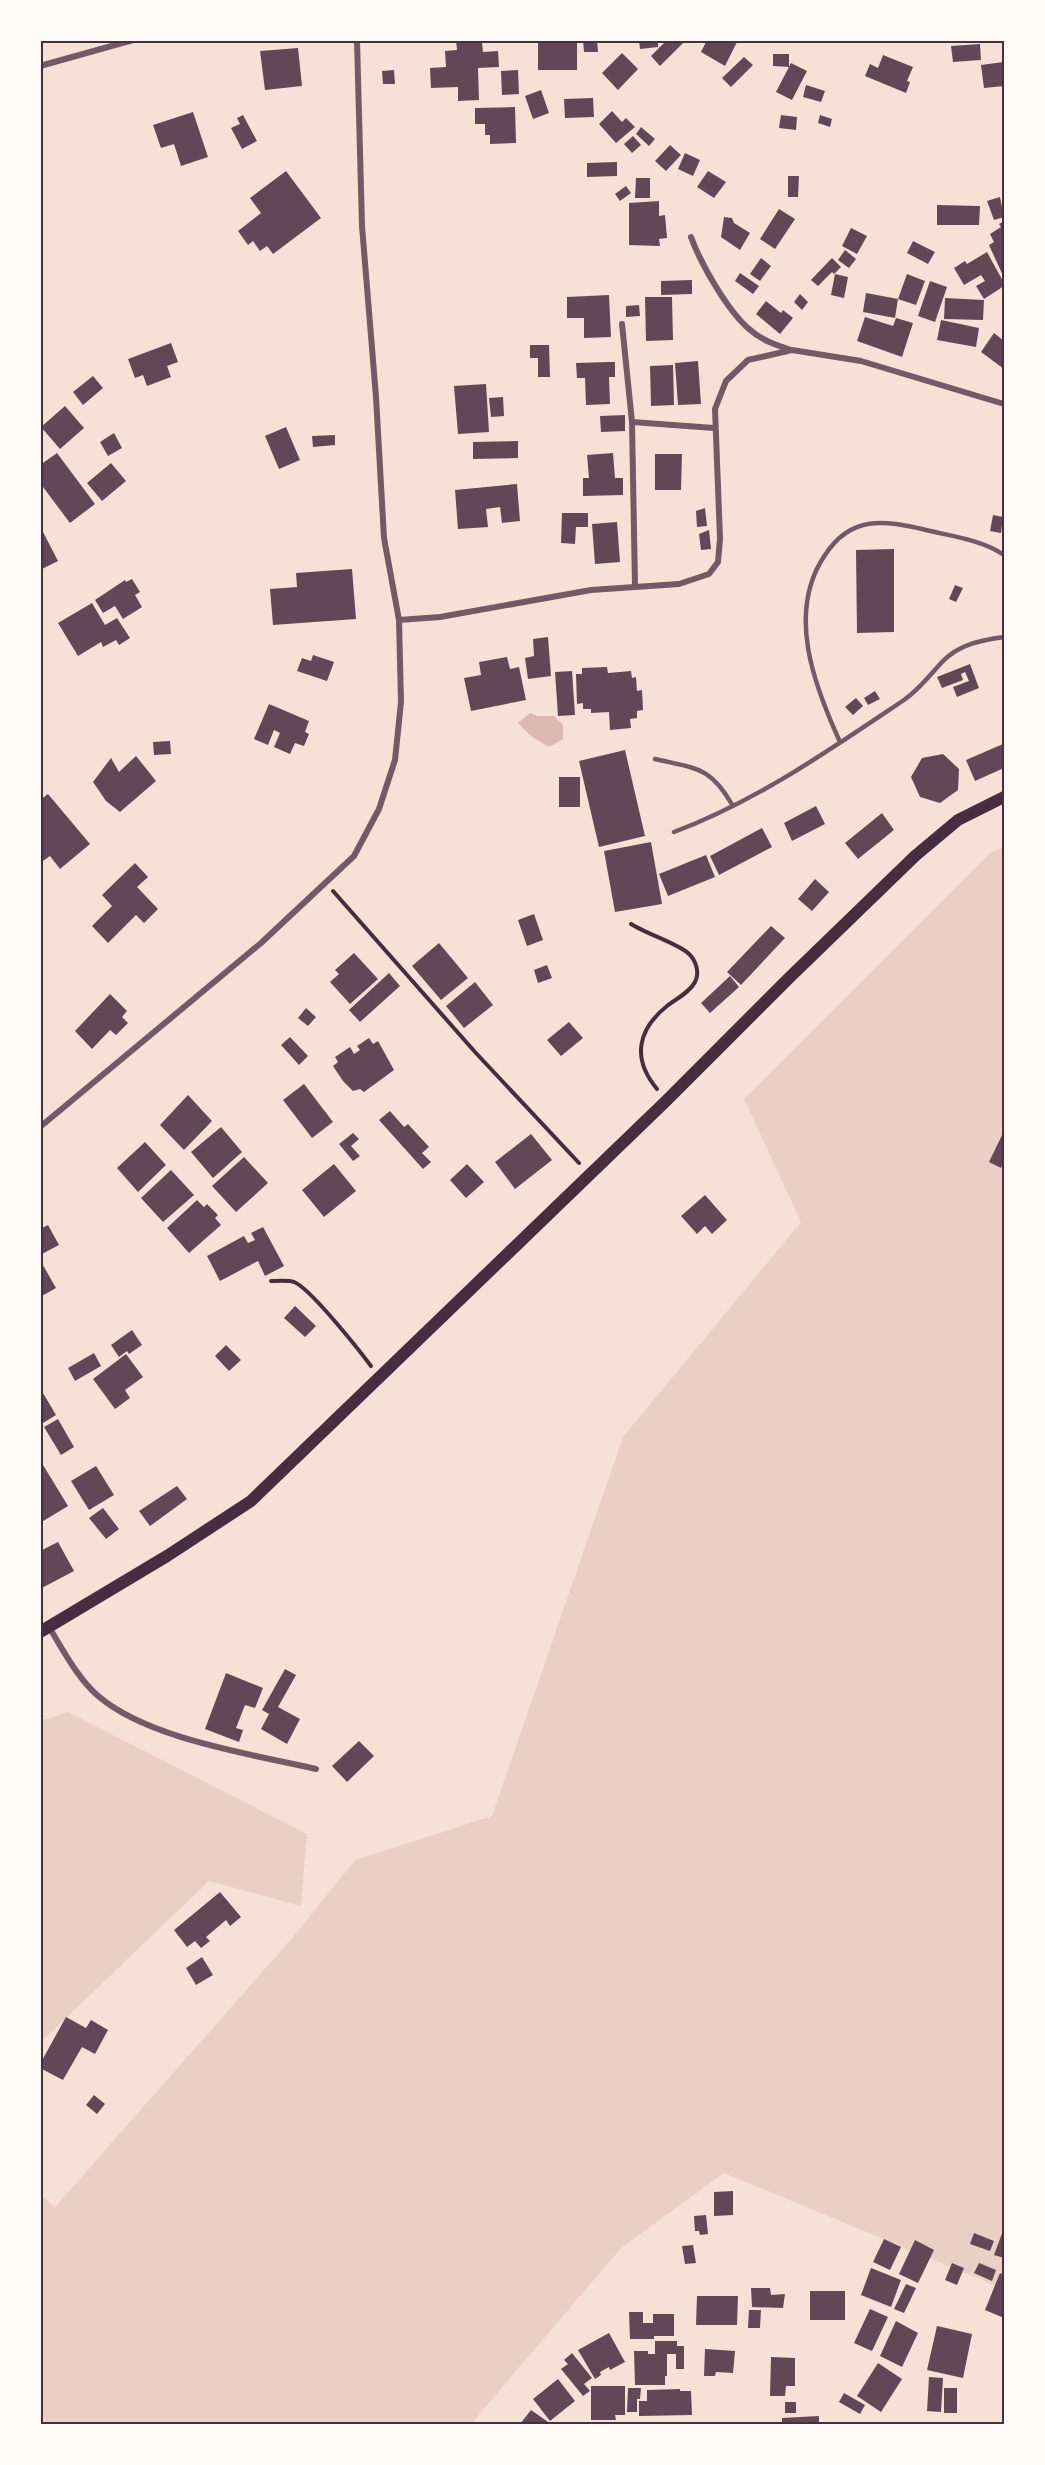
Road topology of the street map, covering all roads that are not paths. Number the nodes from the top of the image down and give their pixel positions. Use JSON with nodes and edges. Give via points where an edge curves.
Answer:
{"nodes":[{"id":1,"x":134,"y":40,"type":"edge"},
{"id":2,"x":357,"y":40,"type":"edge"},
{"id":3,"x":40,"y":66,"type":"edge"},
{"id":4,"x":691,"y":237,"type":"dead end"},
{"id":5,"x":622,"y":324,"type":"dead end"},
{"id":6,"x":792,"y":350,"type":"junction"},
{"id":7,"x":1005,"y":404,"type":"edge"},
{"id":8,"x":632,"y":422,"type":"junction"},
{"id":9,"x":714,"y":428,"type":"junction"},
{"id":10,"x":1005,"y":555,"type":"edge"},
{"id":11,"x":635,"y":585,"type":"junction"},
{"id":12,"x":399,"y":620,"type":"junction"},
{"id":13,"x":1005,"y":637,"type":"edge"},
{"id":14,"x":840,"y":742,"type":"junction"},
{"id":15,"x":655,"y":759,"type":"dead end"},
{"id":16,"x":1005,"y":797,"type":"edge"},
{"id":17,"x":734,"y":806,"type":"junction"},
{"id":18,"x":674,"y":832,"type":"dead end"},
{"id":19,"x":40,"y":1127,"type":"edge"},
{"id":20,"x":45,"y":1630,"type":"edge"},
{"id":21,"x":316,"y":1769,"type":"dead end"}],
"edges":[{"from":1,"to":3,"type":"street"},
{"from":2,"to":12,"type":"street","via":[[362,226],[384,538]]},
{"from":4,"to":6,"type":"street","via":[[716,286],[748,328]]},
{"from":5,"to":8,"type":"street"},
{"from":6,"to":7,"type":"street","via":[[861,361]]},
{"from":6,"to":9,"type":"street","via":[[748,360],[735,370],[720,393]]},
{"from":8,"to":9,"type":"street"},
{"from":8,"to":11,"type":"street"},
{"from":9,"to":11,"type":"street","via":[[720,501],[718,562],[708,574],[697,579],[678,584]]},
{"from":10,"to":14,"type":"lane","via":[[919,528],[877,522],[854,527],[834,541],[816,569],[806,596],[806,629],[820,697]]},
{"from":11,"to":12,"type":"street","via":[[440,617]]},
{"from":12,"to":19,"type":"street","via":[[401,702],[395,760],[380,809],[354,856],[261,943]]},
{"from":13,"to":14,"type":"lane","via":[[961,648],[944,660],[919,690]]},
{"from":14,"to":17,"type":"lane"},
{"from":15,"to":17,"type":"lane","via":[[710,775],[722,785]]},
{"from":16,"to":20,"type":"main road","via":[[958,820],[915,856],[251,1501]]},
{"from":17,"to":18,"type":"lane"},
{"from":20,"to":21,"type":"street","via":[[95,1694],[149,1726]]}]}
